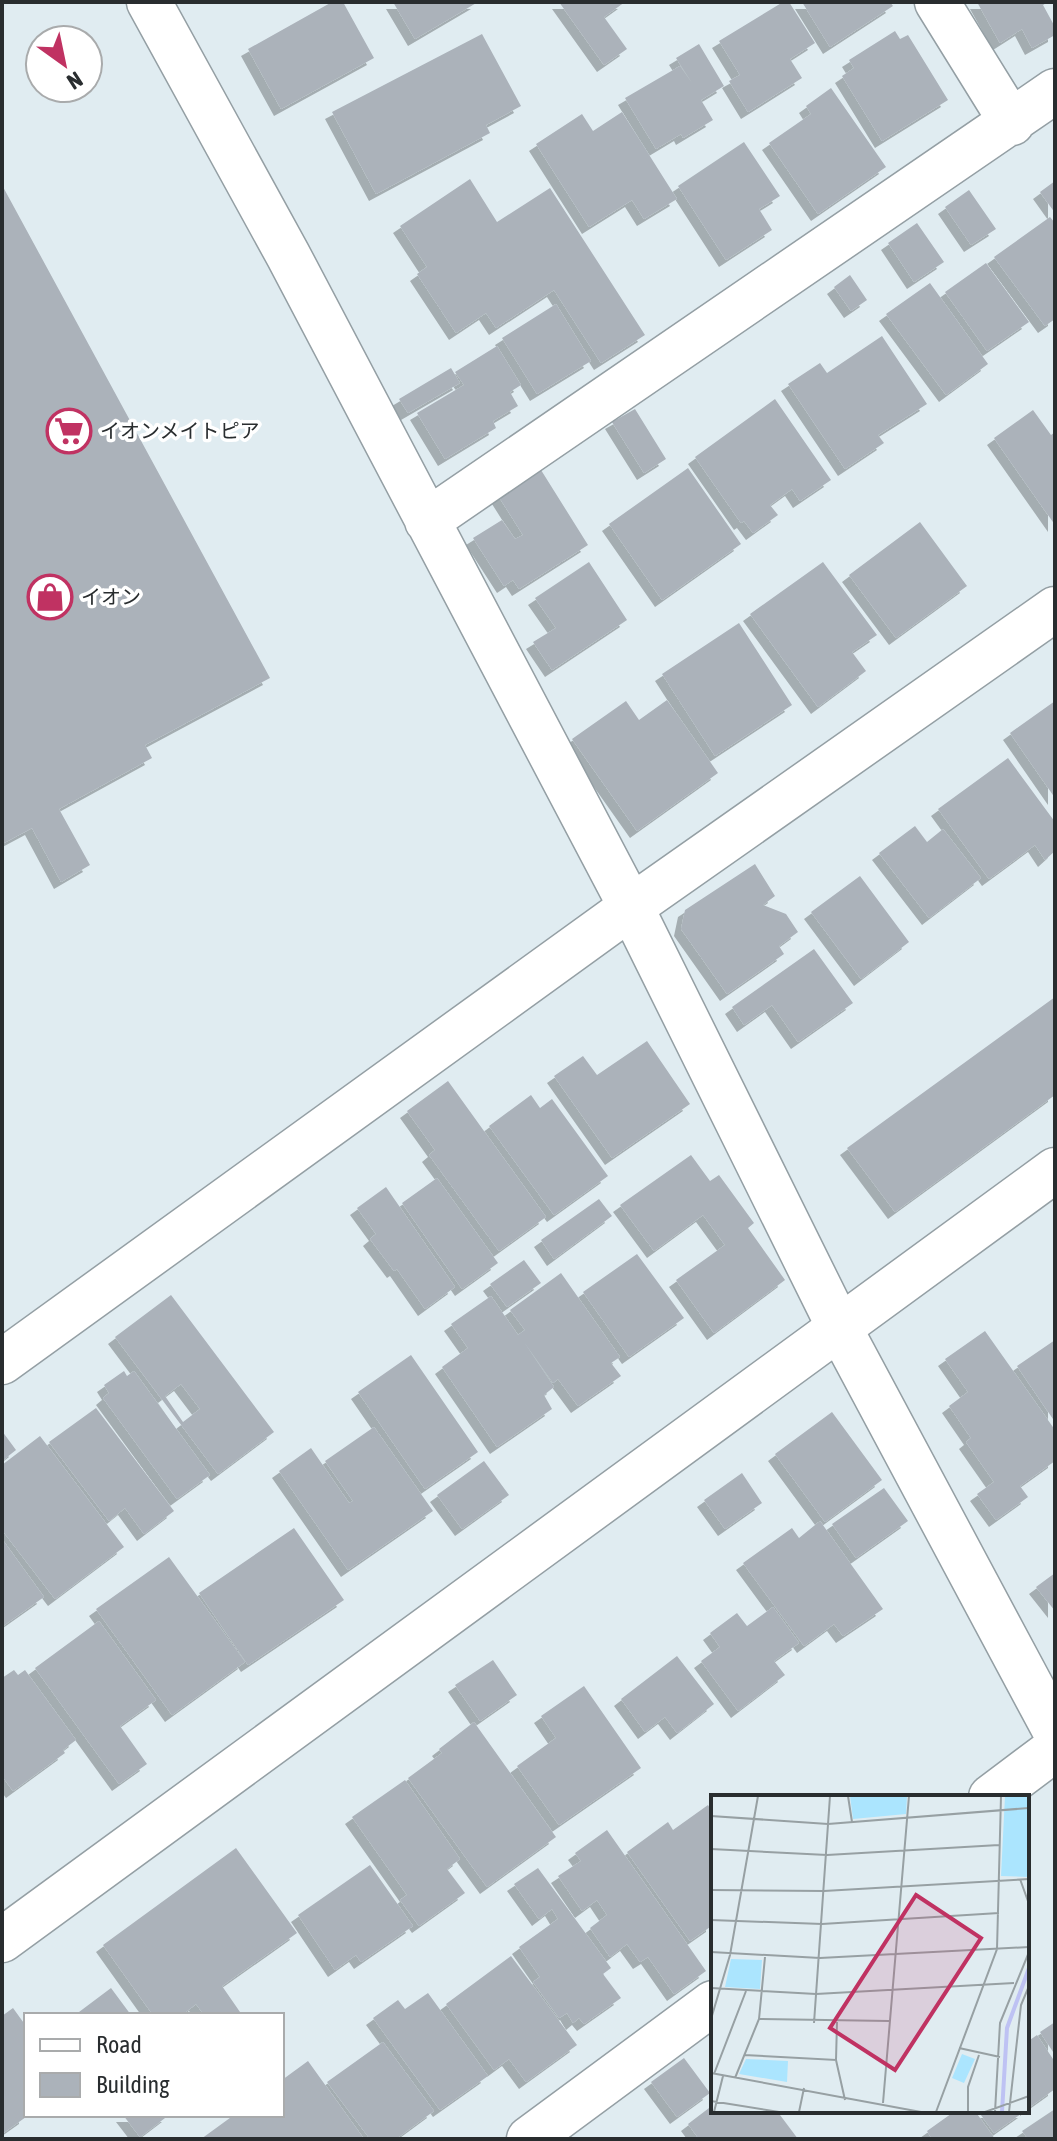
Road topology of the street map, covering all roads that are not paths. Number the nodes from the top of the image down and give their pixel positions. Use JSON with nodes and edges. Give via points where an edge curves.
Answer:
{"nodes":[{"id":1,"x":149,"y":2,"type":"edge"},
{"id":2,"x":937,"y":2,"type":"edge"},
{"id":3,"x":1055,"y":91,"type":"edge"},
{"id":4,"x":1012,"y":123,"type":"junction"},
{"id":5,"x":427,"y":521,"type":"junction"},
{"id":6,"x":1055,"y":609,"type":"edge"},
{"id":7,"x":631,"y":907,"type":"junction"},
{"id":8,"x":1055,"y":1170,"type":"edge"},
{"id":9,"x":839,"y":1327,"type":"junction"},
{"id":10,"x":2,"y":1362,"type":"edge"},
{"id":11,"x":1055,"y":1731,"type":"edge"},
{"id":12,"x":1055,"y":1749,"type":"edge"},
{"id":13,"x":994,"y":1795,"type":"edge"},
{"id":14,"x":2,"y":1940,"type":"edge"},
{"id":15,"x":711,"y":2004,"type":"edge"},
{"id":16,"x":529,"y":2139,"type":"edge"}],
"edges":[{"from":1,"to":5,"type":"street"},
{"from":2,"to":4,"type":"street"},
{"from":3,"to":4,"type":"street"},
{"from":4,"to":5,"type":"street"},
{"from":5,"to":7,"type":"street"},
{"from":6,"to":7,"type":"street"},
{"from":7,"to":9,"type":"street"},
{"from":7,"to":10,"type":"street"},
{"from":8,"to":9,"type":"street"},
{"from":9,"to":11,"type":"street"},
{"from":9,"to":14,"type":"street"},
{"from":12,"to":13,"type":"street"},
{"from":15,"to":16,"type":"street"}]}
